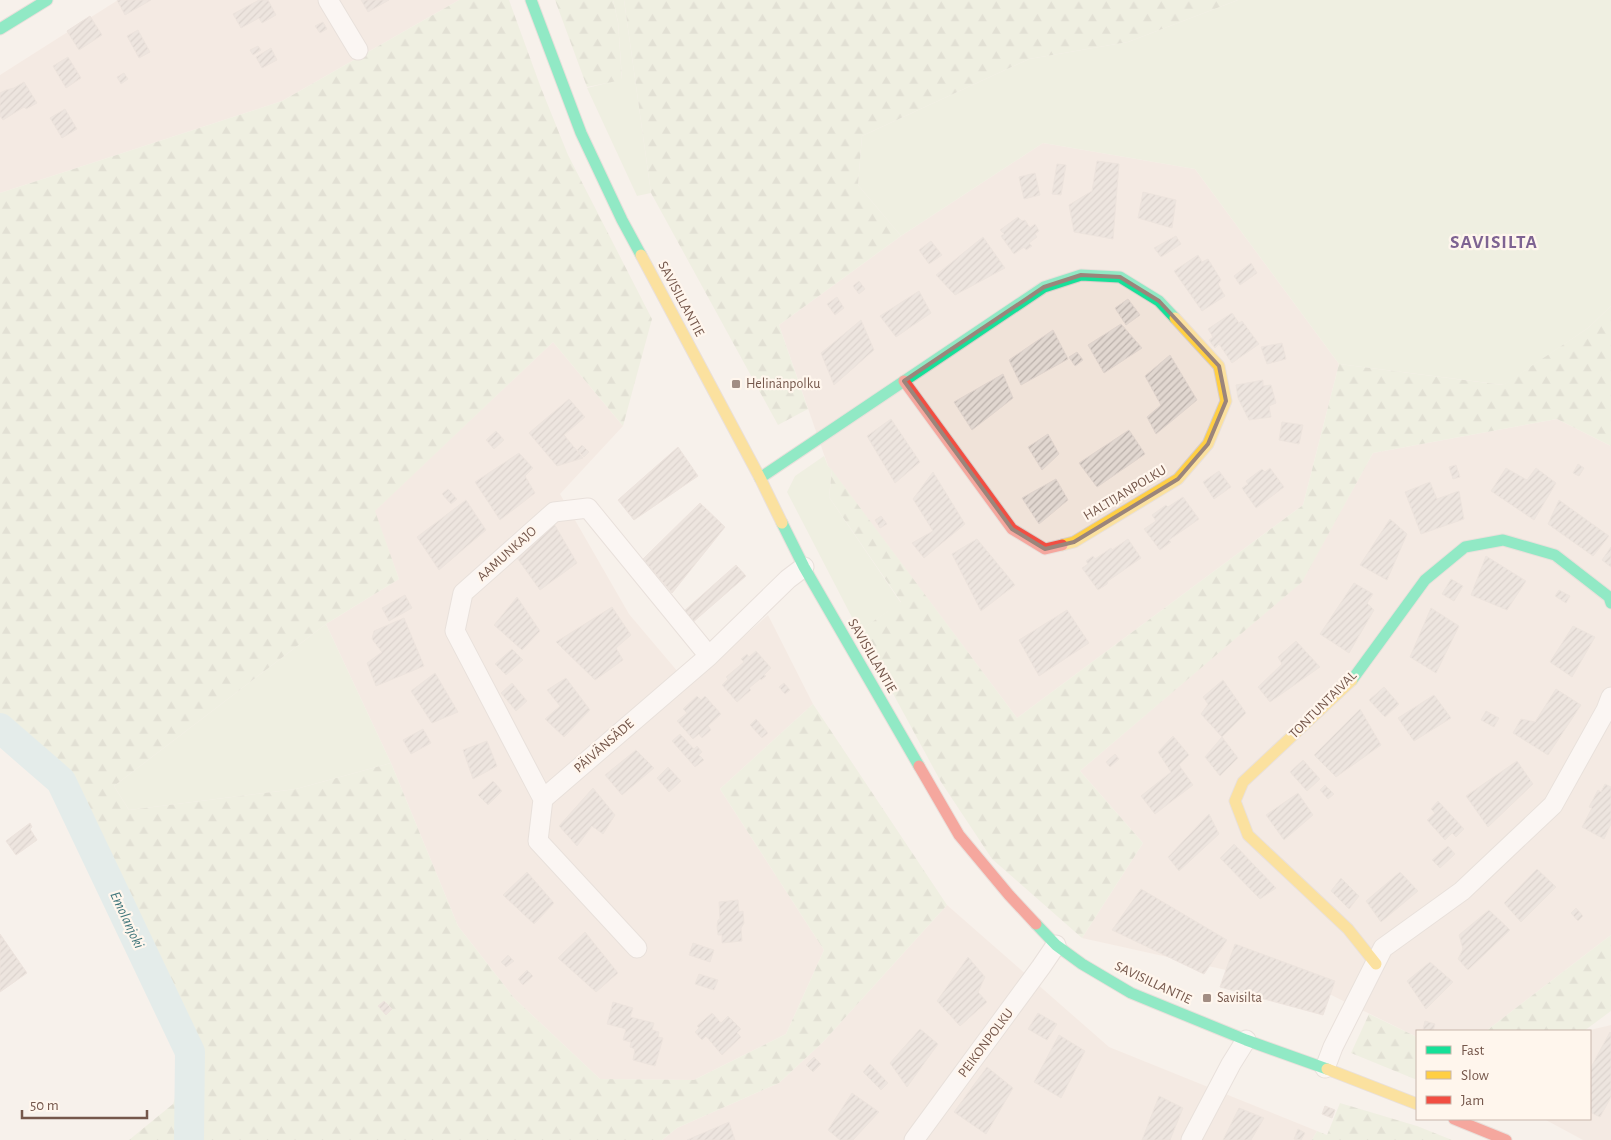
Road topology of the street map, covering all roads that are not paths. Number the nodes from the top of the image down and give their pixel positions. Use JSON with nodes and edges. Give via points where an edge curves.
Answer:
{"nodes":[{"id":1,"x":47,"y":0,"type":"edge"},
{"id":2,"x":328,"y":0,"type":"edge"},
{"id":3,"x":531,"y":0,"type":"edge"},
{"id":4,"x":0,"y":30,"type":"edge"},
{"id":5,"x":358,"y":50,"type":"dead end"},
{"id":6,"x":904,"y":381,"type":"junction"},
{"id":7,"x":760,"y":478,"type":"junction"},
{"id":8,"x":804,"y":567,"type":"junction"},
{"id":9,"x":1611,"y":603,"type":"edge"},
{"id":10,"x":708,"y":656,"type":"junction"},
{"id":11,"x":1611,"y":697,"type":"edge"},
{"id":12,"x":543,"y":799,"type":"junction"},
{"id":13,"x":1056,"y":945,"type":"junction"},
{"id":14,"x":637,"y":948,"type":"dead end"},
{"id":15,"x":1376,"y":964,"type":"junction"},
{"id":16,"x":1246,"y":1040,"type":"junction"},
{"id":17,"x":1325,"y":1068,"type":"junction"},
{"id":18,"x":1416,"y":1104,"type":"edge"},
{"id":19,"x":1456,"y":1120,"type":"edge"},
{"id":20,"x":914,"y":1140,"type":"edge"},
{"id":21,"x":1191,"y":1140,"type":"edge"},
{"id":22,"x":1506,"y":1140,"type":"edge"}],
"edges":[{"from":1,"to":4,"type":"street"},
{"from":2,"to":5,"type":"street"},
{"from":3,"to":7,"type":"street","name":"SAVISILLANTIE","via":[[582,132],[622,220]]},
{"from":6,"to":6,"type":"street","name":"HALTIJANPOLKU","via":[[1012,528],[1045,548],[1074,542],[1178,479],[1208,444],[1226,401],[1219,366],[1159,301],[1120,277],[1081,275],[1044,287]]},
{"from":6,"to":7,"type":"street","name":"HALTIJANPOLKU"},
{"from":7,"to":8,"type":"street","name":"SAVISILLANTIE"},
{"from":8,"to":10,"type":"street","name":"PÄIVÄNSÄDE"},
{"from":8,"to":13,"type":"street","name":"SAVISILLANTIE","via":[[959,835]]},
{"from":9,"to":15,"type":"street","name":"TONTUNTAIVAL","via":[[1609,597],[1554,555],[1503,540],[1465,547],[1425,580],[1349,684],[1243,782],[1235,801],[1248,835],[1348,929]]},
{"from":10,"to":12,"type":"street","name":"PÄIVÄNSÄDE"},
{"from":10,"to":12,"type":"street","name":"AAMUNKAJO","via":[[588,508],[554,512],[463,593],[455,631]]},
{"from":11,"to":15,"type":"street","via":[[1553,805],[1462,891],[1383,948]]},
{"from":12,"to":14,"type":"street","via":[[538,840]]},
{"from":13,"to":16,"type":"street","name":"SAVISILLANTIE","via":[[1131,993]]},
{"from":13,"to":20,"type":"street","name":"PEIKONPOLKU"},
{"from":15,"to":17,"type":"street"},
{"from":16,"to":17,"type":"street","name":"SAVISILLANTIE"},
{"from":16,"to":21,"type":"street"},
{"from":17,"to":18,"type":"street","name":"SAVISILLANTIE"},
{"from":19,"to":22,"type":"street"}]}
